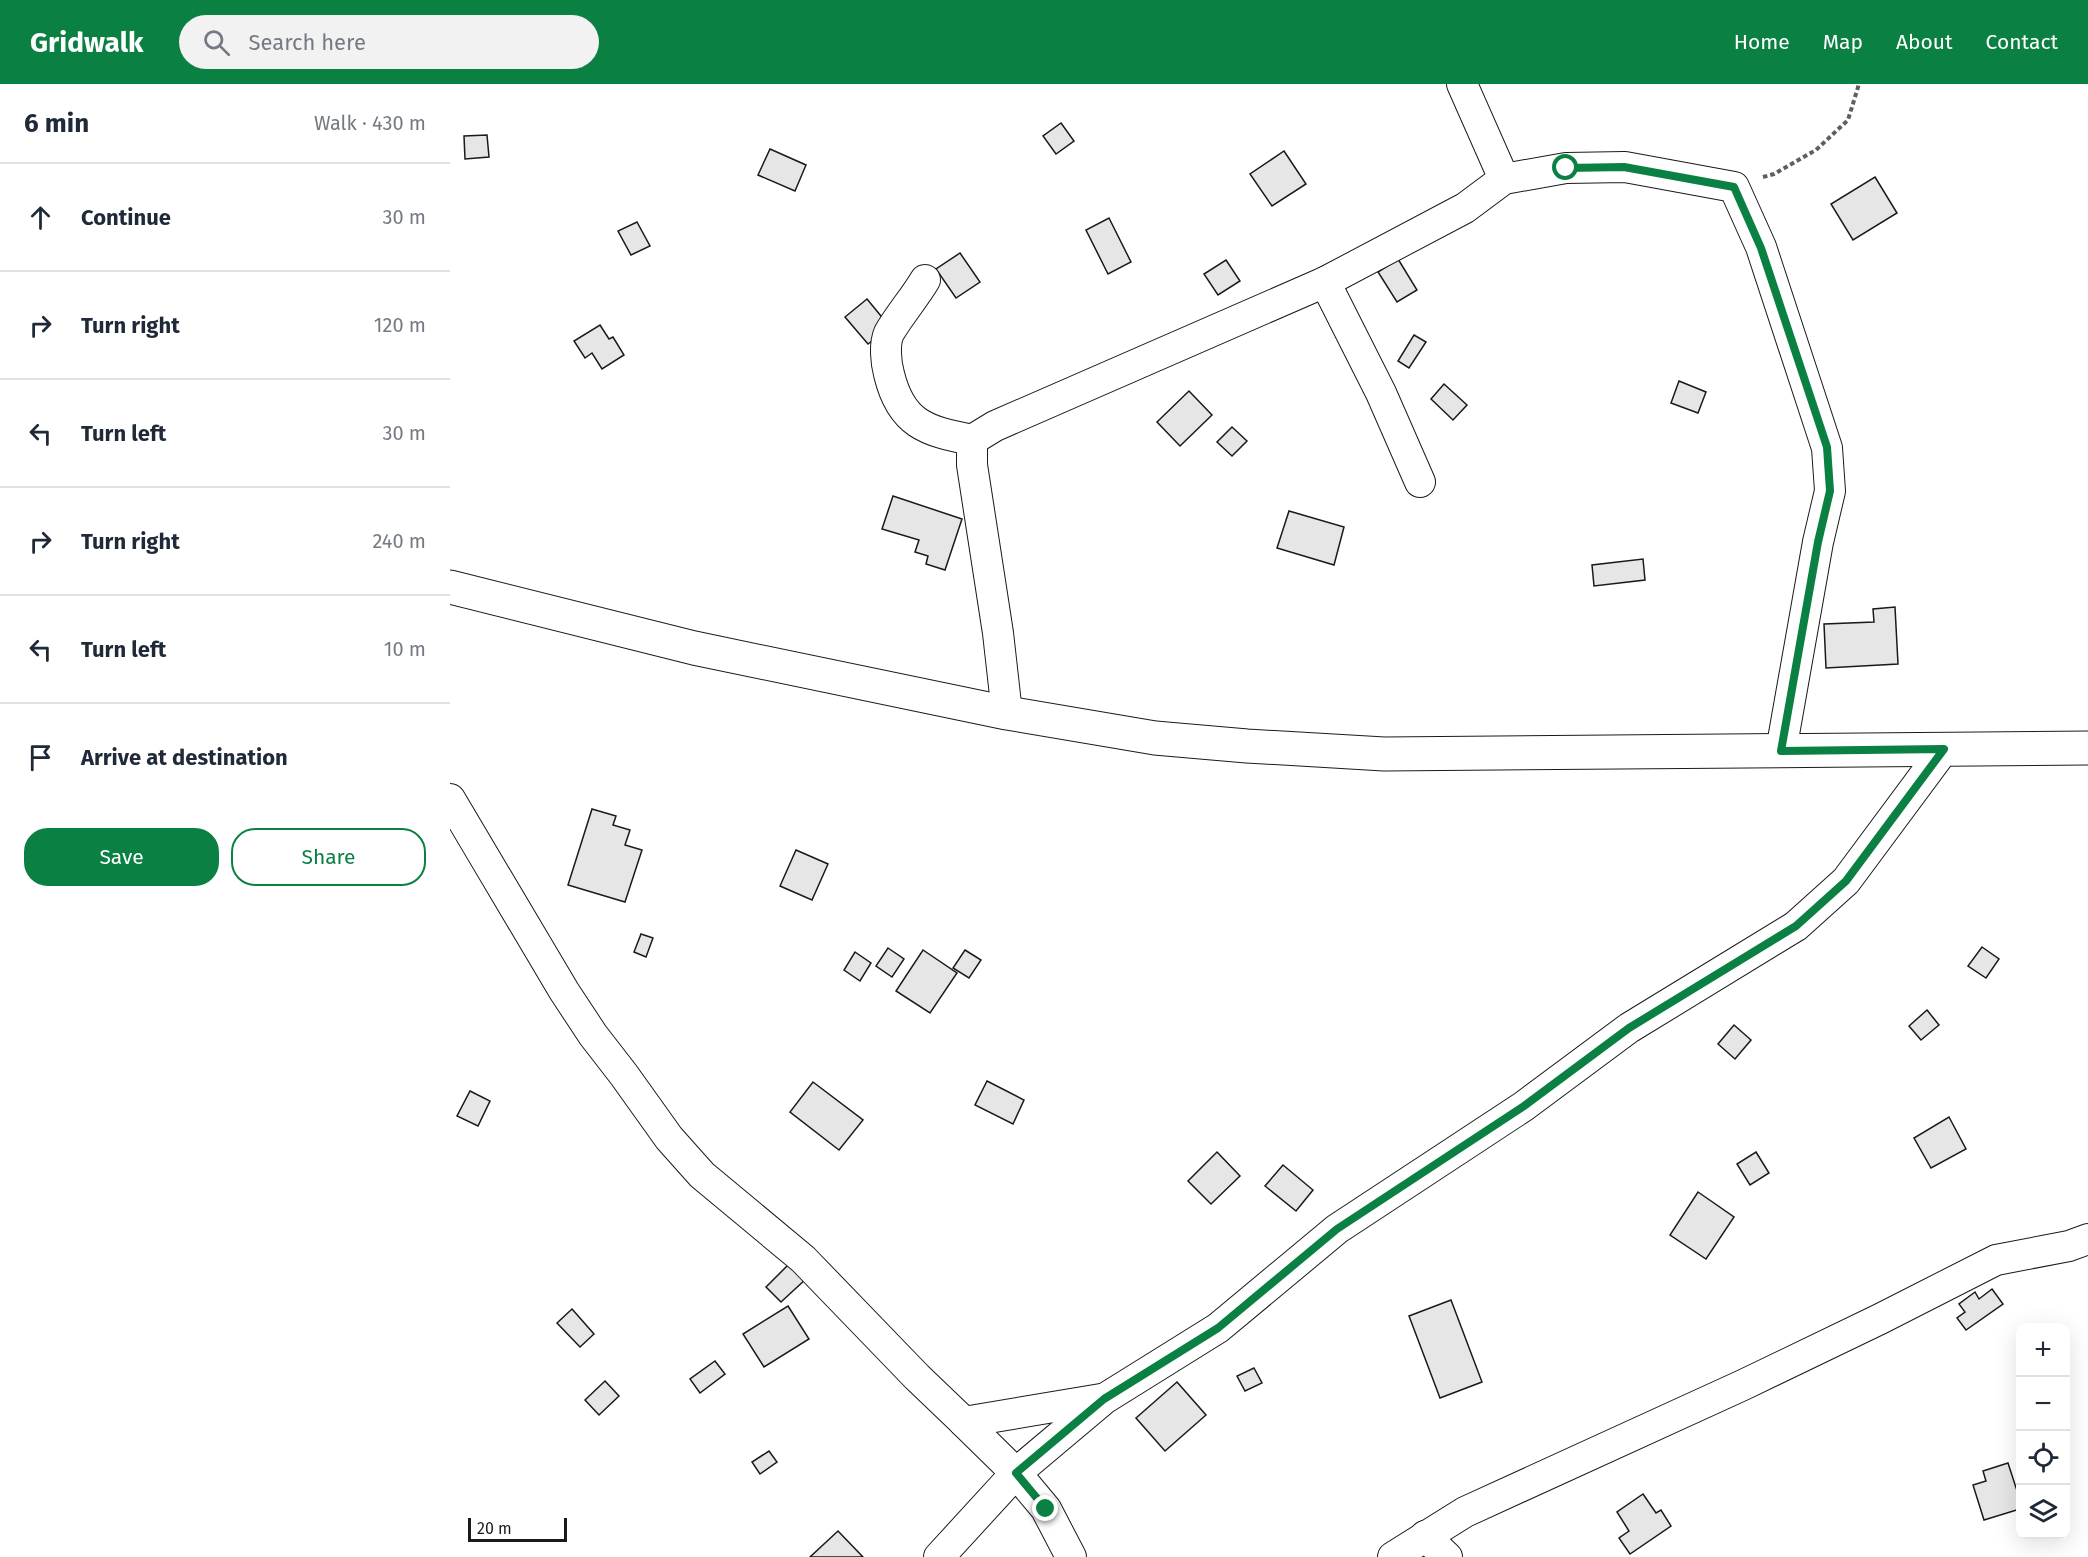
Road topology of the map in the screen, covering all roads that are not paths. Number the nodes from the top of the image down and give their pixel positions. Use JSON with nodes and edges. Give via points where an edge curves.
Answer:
{"nodes":[{"id":1,"x":1462,"y":84,"type":"edge"},
{"id":2,"x":1504,"y":179,"type":"junction"},
{"id":3,"x":925,"y":280,"type":"dead end"},
{"id":4,"x":1325,"y":282,"type":"junction"},
{"id":5,"x":972,"y":440,"type":"junction"},
{"id":6,"x":1420,"y":482,"type":"dead end"},
{"id":7,"x":450,"y":588,"type":"edge"},
{"id":8,"x":1007,"y":713,"type":"junction"},
{"id":9,"x":2088,"y":748,"type":"edge"},
{"id":10,"x":1944,"y":749,"type":"junction"},
{"id":11,"x":1781,"y":751,"type":"junction"},
{"id":12,"x":450,"y":799,"type":"edge"},
{"id":13,"x":2088,"y":1239,"type":"edge"},
{"id":14,"x":1104,"y":1399,"type":"junction"},
{"id":15,"x":964,"y":1422,"type":"junction"},
{"id":16,"x":1016,"y":1473,"type":"junction"},
{"id":17,"x":1425,"y":1536,"type":"junction"},
{"id":18,"x":939,"y":1557,"type":"edge"},
{"id":19,"x":1071,"y":1557,"type":"edge"},
{"id":20,"x":1393,"y":1557,"type":"edge"},
{"id":21,"x":1447,"y":1557,"type":"edge"}],
"edges":[{"from":1,"to":2,"type":"street"},
{"from":2,"to":4,"type":"street","via":[[1465,208]]},
{"from":2,"to":11,"type":"street","via":[[1566,168],[1624,167],[1734,187],[1761,248],[1827,447],[1830,491]]},
{"from":3,"to":5,"type":"street","via":[[888,335],[886,364],[894,395],[911,418],[937,433]]},
{"from":4,"to":5,"type":"street","via":[[995,426]]},
{"from":4,"to":6,"type":"street","via":[[1382,393]]},
{"from":5,"to":8,"type":"street","via":[[972,465]]},
{"from":7,"to":8,"type":"street","via":[[694,648]]},
{"from":8,"to":11,"type":"street","via":[[1155,738],[1383,754]]},
{"from":9,"to":10,"type":"street"},
{"from":10,"to":11,"type":"street"},
{"from":10,"to":14,"type":"street","via":[[1846,881],[1796,926],[1629,1028],[1524,1106],[1337,1229],[1218,1328]]},
{"from":12,"to":15,"type":"street","via":[[570,1000],[669,1138],[710,1181],[803,1259]]},
{"from":13,"to":17,"type":"street","via":[[1996,1260],[1743,1385],[1466,1512]]},
{"from":14,"to":15,"type":"street"},
{"from":14,"to":16,"type":"street"},
{"from":15,"to":16,"type":"street"},
{"from":16,"to":18,"type":"street"},
{"from":16,"to":19,"type":"street","via":[[1046,1509]]},
{"from":17,"to":20,"type":"street"},
{"from":17,"to":21,"type":"street"}]}
